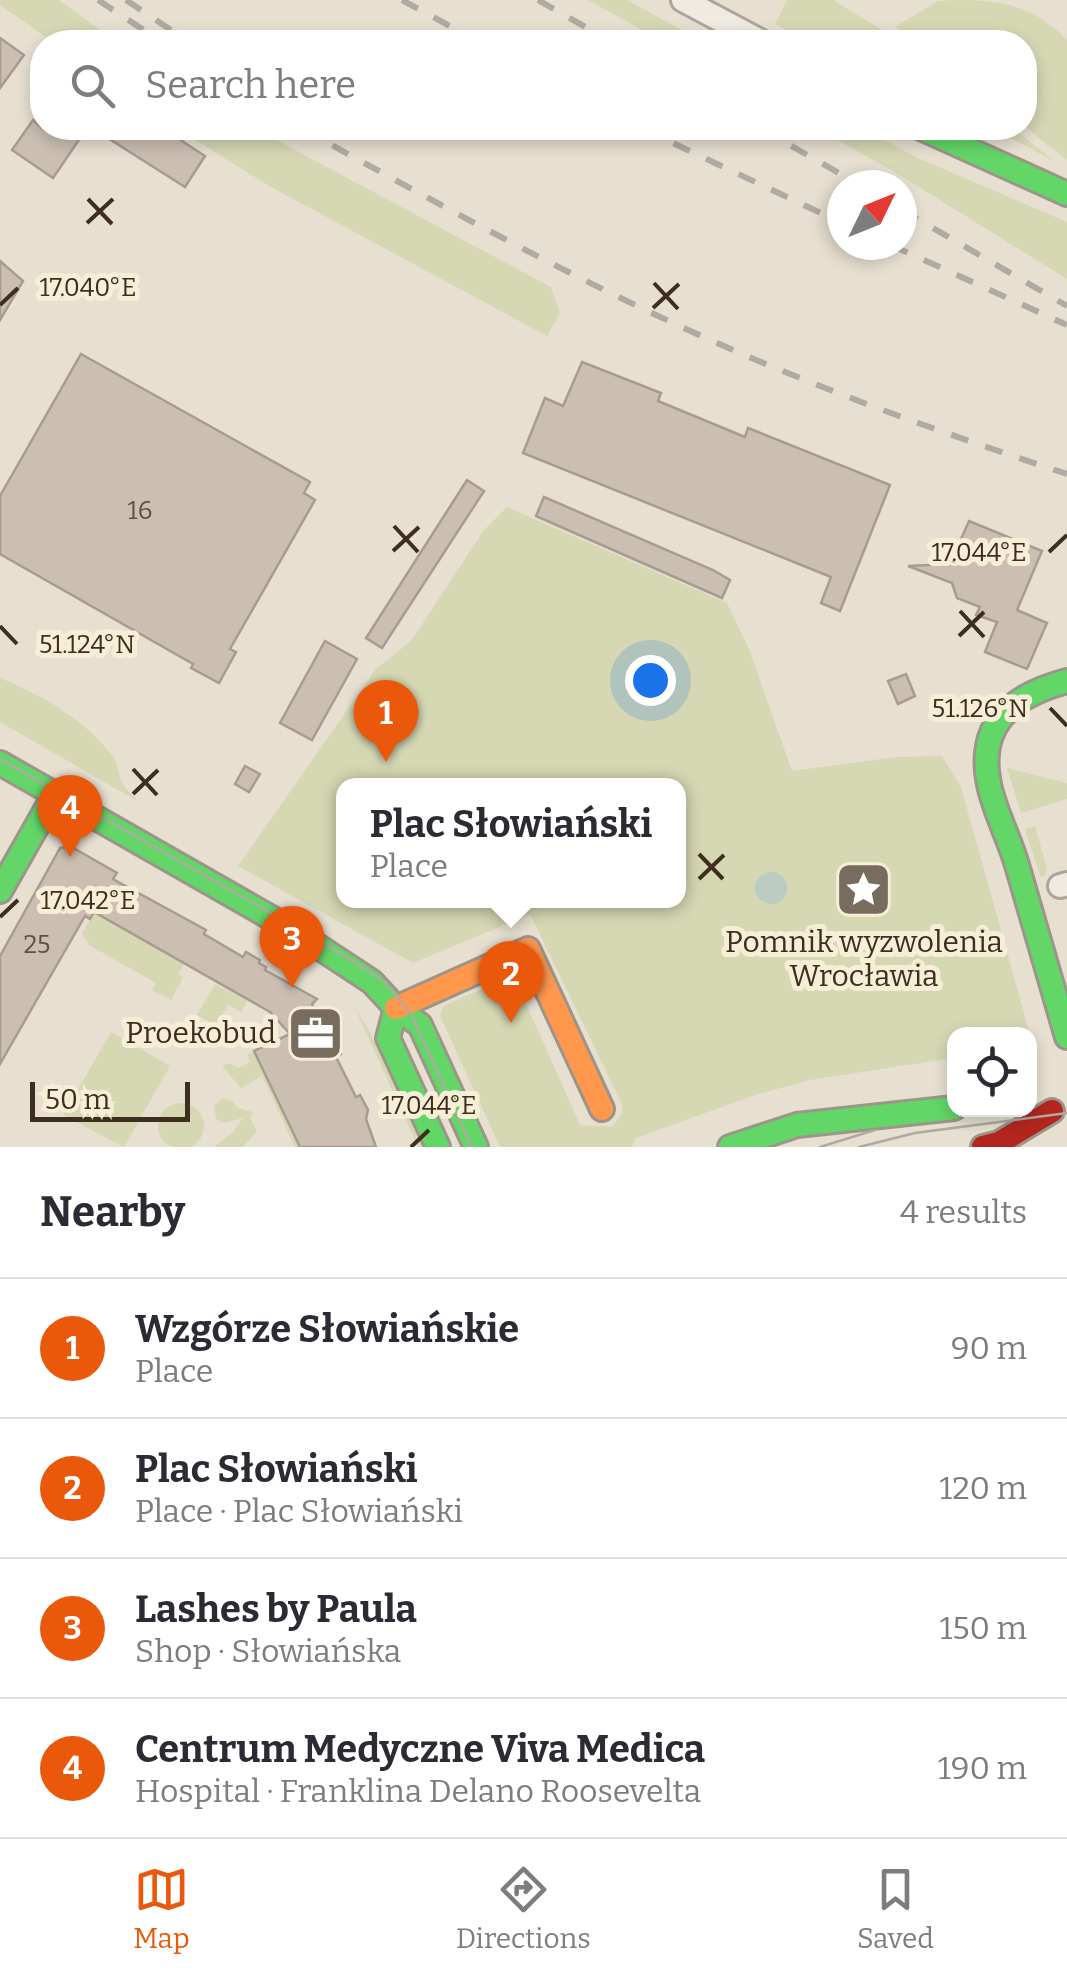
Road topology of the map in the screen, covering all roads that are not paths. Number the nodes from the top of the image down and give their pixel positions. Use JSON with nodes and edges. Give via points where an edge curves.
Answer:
{"nodes":[{"id":1,"x":684,"y":0,"type":"edge"},
{"id":2,"x":740,"y":30,"type":"edge"},
{"id":3,"x":948,"y":140,"type":"edge"},
{"id":4,"x":1067,"y":194,"type":"edge"},
{"id":5,"x":1067,"y":681,"type":"edge"},
{"id":6,"x":0,"y":763,"type":"edge"},
{"id":7,"x":54,"y":794,"type":"junction"},
{"id":8,"x":0,"y":890,"type":"edge"},
{"id":9,"x":396,"y":1008,"type":"junction"},
{"id":10,"x":1067,"y":1037,"type":"edge"},
{"id":11,"x":602,"y":1109,"type":"dead end"},
{"id":12,"x":947,"y":1110,"type":"edge"},
{"id":13,"x":1060,"y":1110,"type":"edge"},
{"id":14,"x":438,"y":1147,"type":"edge"},
{"id":15,"x":476,"y":1147,"type":"edge"},
{"id":16,"x":730,"y":1147,"type":"edge"},
{"id":17,"x":982,"y":1147,"type":"edge"}],
"edges":[{"from":1,"to":2,"type":"street"},
{"from":3,"to":4,"type":"street"},
{"from":5,"to":10,"type":"street","via":[[1010,707],[996,723],[986,759],[988,784]]},
{"from":6,"to":7,"type":"street"},
{"from":7,"to":8,"type":"street"},
{"from":7,"to":9,"type":"street","via":[[309,939],[372,982]]},
{"from":9,"to":11,"type":"street","via":[[528,949]]},
{"from":9,"to":14,"type":"street","via":[[388,1038]]},
{"from":9,"to":15,"type":"street","via":[[420,1025]]},
{"from":12,"to":16,"type":"street","via":[[882,1124],[797,1125]]},
{"from":13,"to":17,"type":"street"}]}
